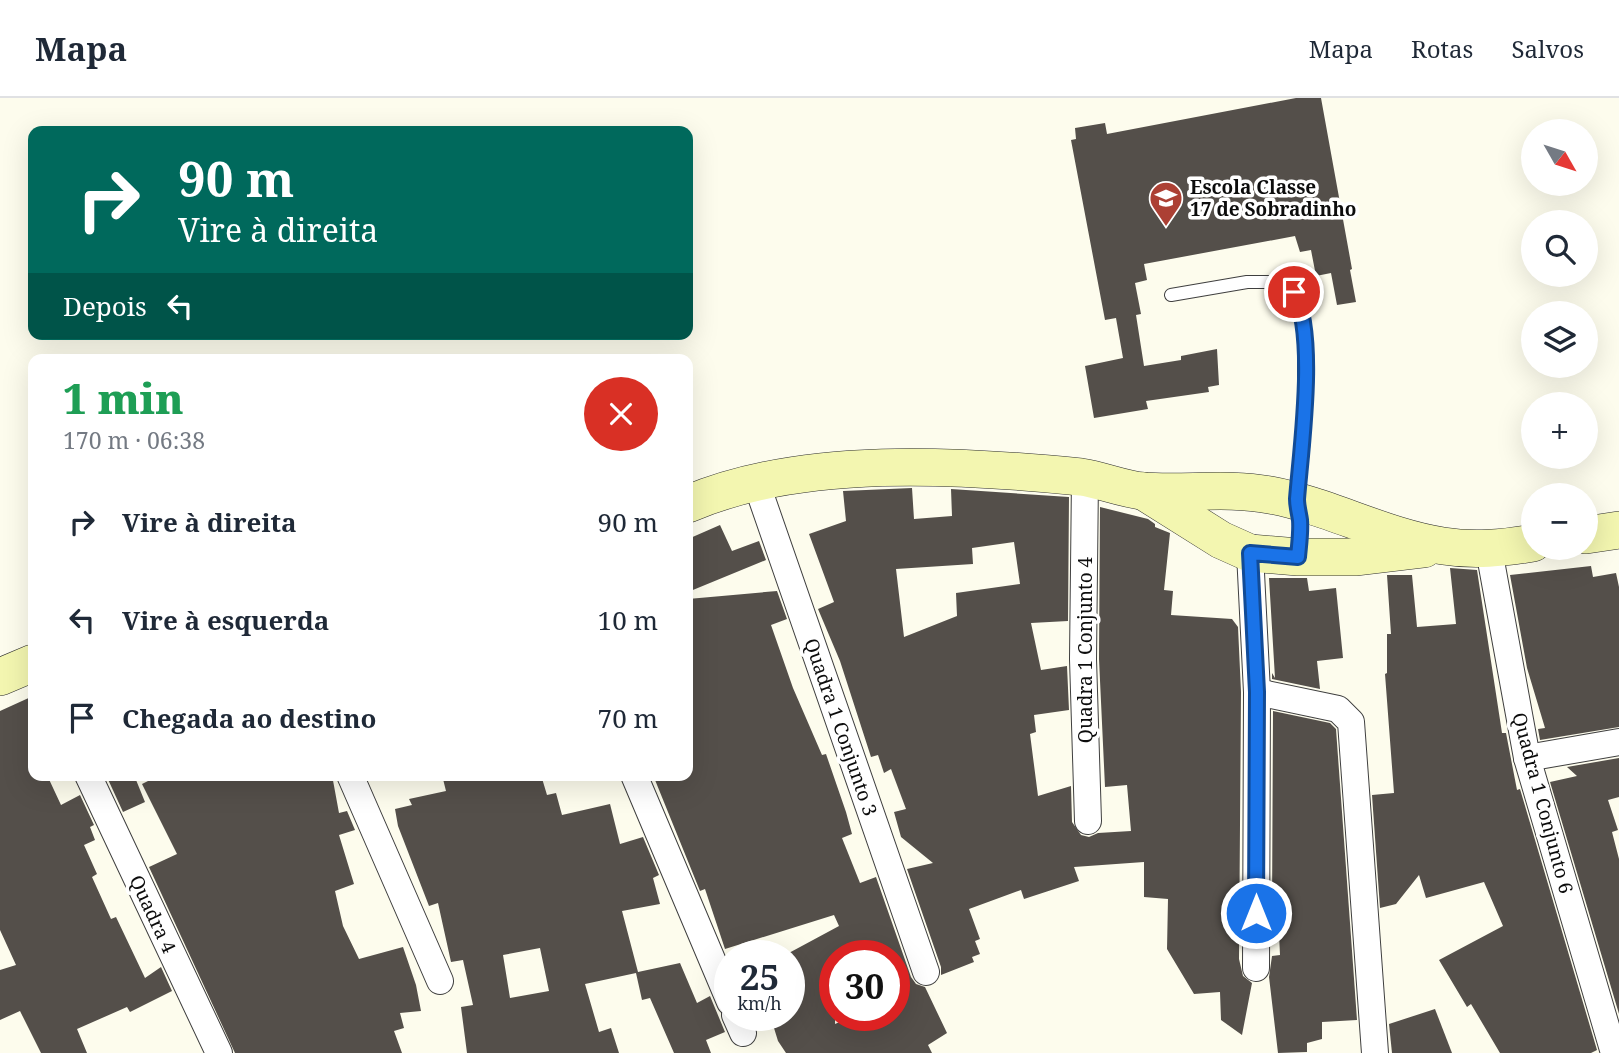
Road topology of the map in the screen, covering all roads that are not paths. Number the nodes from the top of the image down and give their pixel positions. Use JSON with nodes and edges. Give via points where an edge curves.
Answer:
{"nodes":[{"id":1,"x":1171,"y":295,"type":"dead end"},
{"id":2,"x":1085,"y":478,"type":"junction"},
{"id":3,"x":756,"y":482,"type":"junction"},
{"id":4,"x":1142,"y":491,"type":"junction"},
{"id":5,"x":1227,"y":491,"type":"junction"},
{"id":6,"x":1297,"y":502,"type":"junction"},
{"id":7,"x":693,"y":503,"type":"edge"},
{"id":8,"x":1619,"y":530,"type":"edge"},
{"id":9,"x":1598,"y":533,"type":"edge"},
{"id":10,"x":1521,"y":545,"type":"edge"},
{"id":11,"x":1235,"y":546,"type":"junction"},
{"id":12,"x":1442,"y":546,"type":"junction"},
{"id":13,"x":1489,"y":550,"type":"junction"},
{"id":14,"x":1298,"y":557,"type":"junction"},
{"id":15,"x":28,"y":665,"type":"edge"},
{"id":16,"x":0,"y":677,"type":"edge"},
{"id":17,"x":1257,"y":692,"type":"junction"},
{"id":18,"x":1619,"y":742,"type":"edge"},
{"id":19,"x":1527,"y":758,"type":"junction"},
{"id":20,"x":91,"y":781,"type":"edge"},
{"id":21,"x":353,"y":781,"type":"edge"},
{"id":22,"x":637,"y":781,"type":"edge"},
{"id":23,"x":1088,"y":821,"type":"dead end"},
{"id":24,"x":714,"y":964,"type":"edge"},
{"id":25,"x":1256,"y":968,"type":"dead end"},
{"id":26,"x":926,"y":972,"type":"dead end"},
{"id":27,"x":439,"y":981,"type":"dead end"},
{"id":28,"x":219,"y":1053,"type":"edge"},
{"id":29,"x":1375,"y":1053,"type":"edge"},
{"id":30,"x":1614,"y":1053,"type":"edge"}],
"edges":[{"from":1,"to":6,"type":"lane","via":[[1247,282],[1272,282],[1294,292],[1304,331],[1304,438]]},
{"from":2,"to":3,"type":"street","via":[[906,467]]},
{"from":2,"to":4,"type":"street"},
{"from":2,"to":23,"type":"street","name":"Quadra 1 Conjunto 4","via":[[1083,660]]},
{"from":3,"to":7,"type":"street"},
{"from":3,"to":26,"type":"street","name":"Quadra 1 Conjunto 3"},
{"from":4,"to":5,"type":"street"},
{"from":4,"to":11,"type":"street"},
{"from":5,"to":6,"type":"street"},
{"from":5,"to":11,"type":"street","via":[[1227,519]]},
{"from":6,"to":12,"type":"street"},
{"from":6,"to":14,"type":"street"},
{"from":8,"to":9,"type":"street"},
{"from":10,"to":13,"type":"street"},
{"from":11,"to":14,"type":"street"},
{"from":11,"to":17,"type":"street"},
{"from":12,"to":13,"type":"street"},
{"from":12,"to":14,"type":"street","via":[[1357,557]]},
{"from":13,"to":19,"type":"street","name":"Quadra 1 Conjunto 6"},
{"from":15,"to":16,"type":"street"},
{"from":17,"to":25,"type":"street"},
{"from":17,"to":29,"type":"street","via":[[1339,709],[1351,722]]},
{"from":18,"to":19,"type":"street"},
{"from":19,"to":30,"type":"street","name":"Quadra 1 Conjunto 6"},
{"from":20,"to":28,"type":"street","name":"Quadra 4"},
{"from":21,"to":27,"type":"street"},
{"from":22,"to":24,"type":"street"}]}
